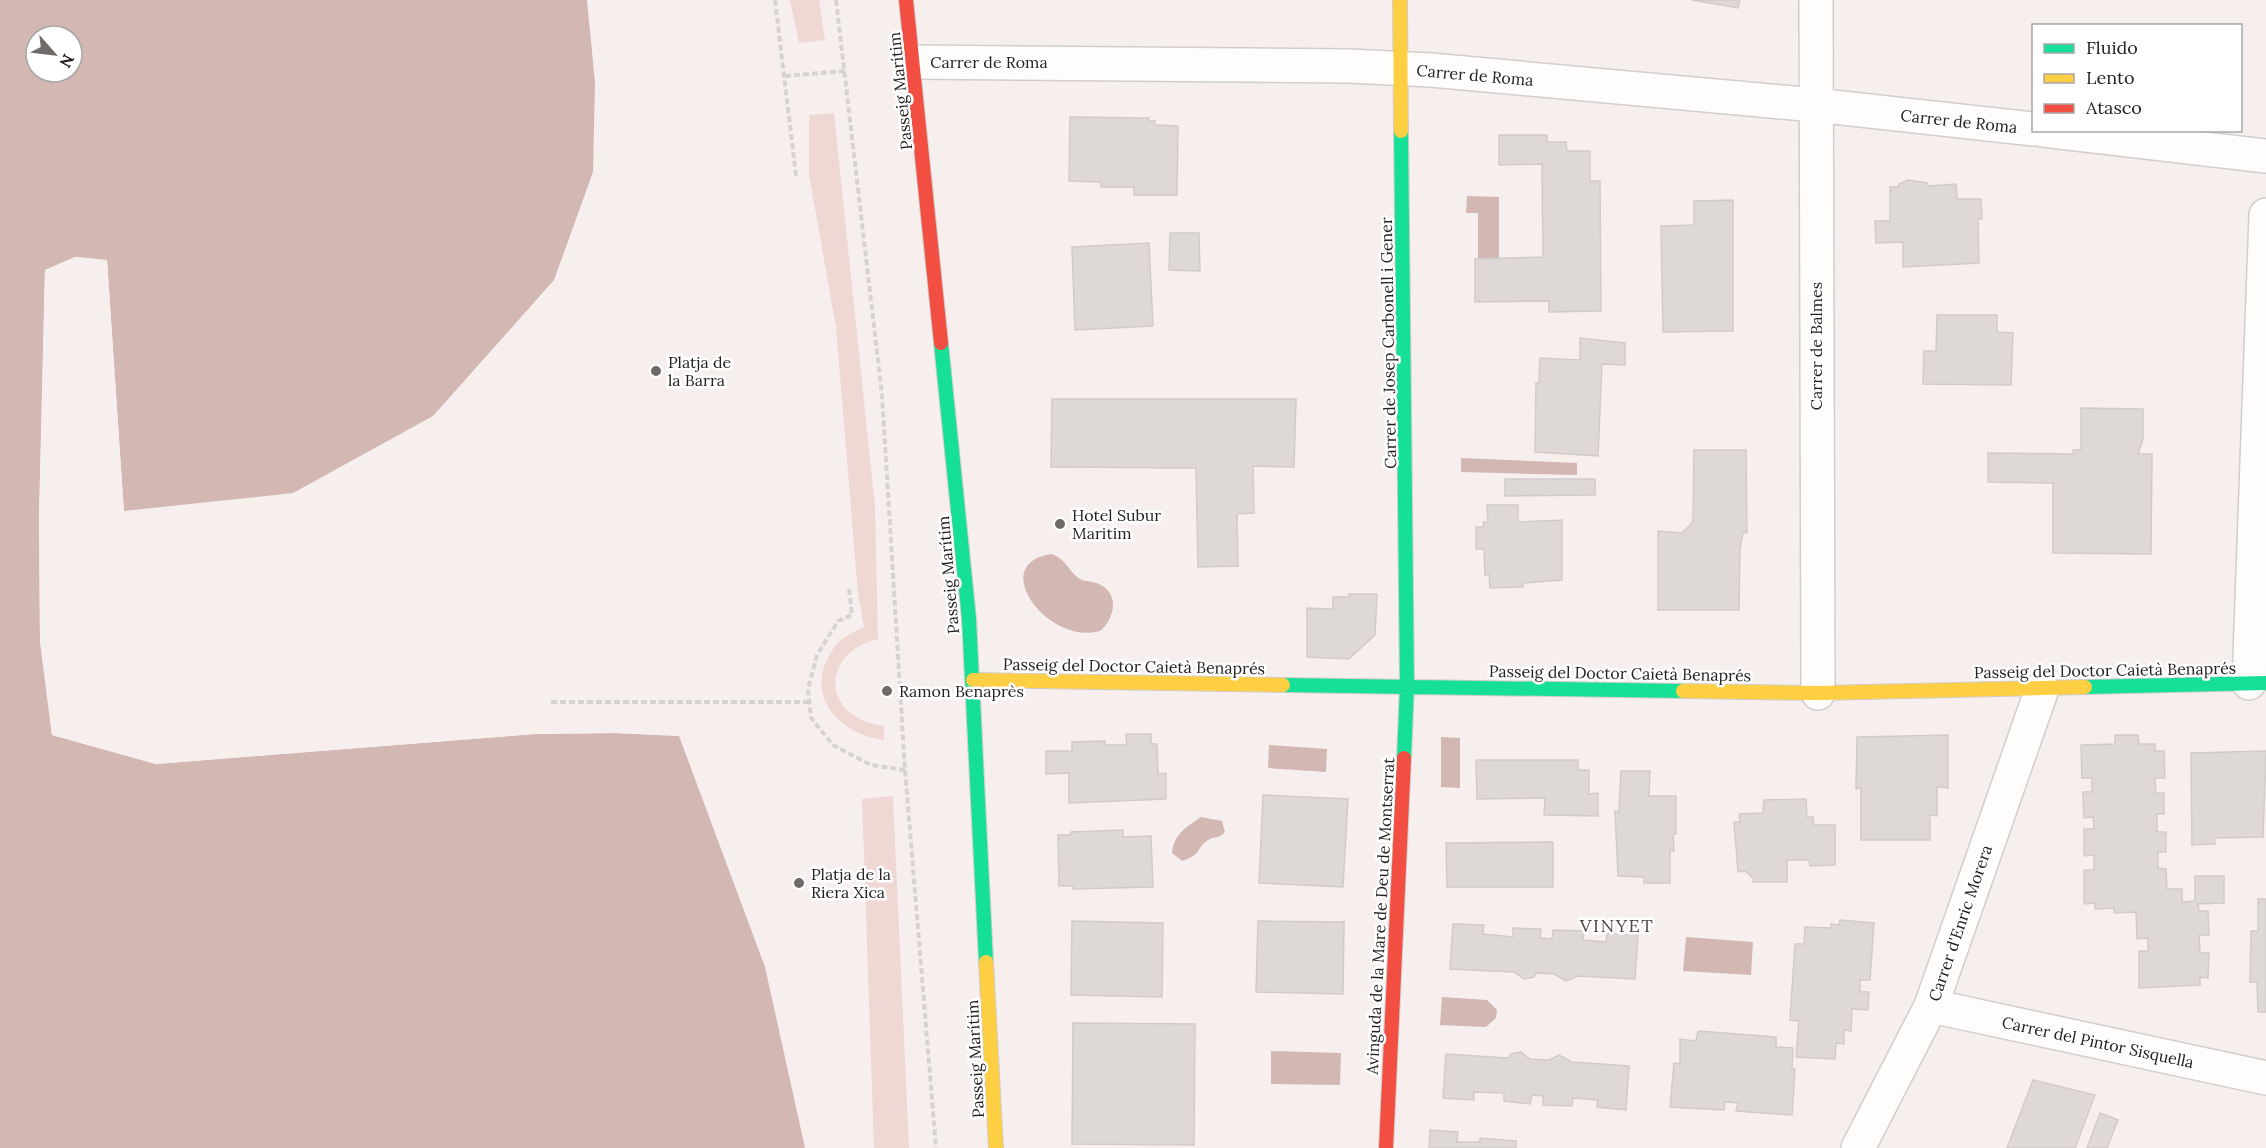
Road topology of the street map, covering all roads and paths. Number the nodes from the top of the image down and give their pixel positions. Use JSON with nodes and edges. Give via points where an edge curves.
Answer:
{"nodes":[{"id":1,"x":775,"y":0,"type":"edge"},
{"id":2,"x":836,"y":0,"type":"edge"},
{"id":3,"x":906,"y":0,"type":"edge"},
{"id":4,"x":1400,"y":0,"type":"edge"},
{"id":5,"x":1816,"y":0,"type":"edge"},
{"id":6,"x":914,"y":62,"type":"junction"},
{"id":7,"x":1401,"y":69,"type":"junction"},
{"id":8,"x":844,"y":71,"type":"junction"},
{"id":9,"x":785,"y":76,"type":"junction"},
{"id":10,"x":1815,"y":105,"type":"junction"},
{"id":11,"x":2032,"y":129,"type":"edge"},
{"id":12,"x":2060,"y":132,"type":"edge"},
{"id":13,"x":2266,"y":156,"type":"edge"},
{"id":14,"x":796,"y":176,"type":"dead end"},
{"id":15,"x":2266,"y":215,"type":"edge"},
{"id":16,"x":849,"y":589,"type":"dead end"},
{"id":17,"x":973,"y":680,"type":"junction"},
{"id":18,"x":2258,"y":683,"type":"edge"},
{"id":19,"x":1407,"y":686,"type":"junction"},
{"id":20,"x":2042,"y":689,"type":"junction"},
{"id":21,"x":1818,"y":693,"type":"junction"},
{"id":22,"x":552,"y":702,"type":"dead end"},
{"id":23,"x":810,"y":702,"type":"junction"},
{"id":24,"x":905,"y":770,"type":"junction"},
{"id":25,"x":1931,"y":1006,"type":"junction"},
{"id":26,"x":2266,"y":1078,"type":"edge"},
{"id":27,"x":936,"y":1148,"type":"edge"},
{"id":28,"x":996,"y":1148,"type":"edge"},
{"id":29,"x":1386,"y":1148,"type":"edge"},
{"id":30,"x":1858,"y":1148,"type":"edge"}],
"edges":[{"from":1,"to":9,"type":"path"},
{"from":2,"to":8,"type":"path"},
{"from":3,"to":6,"type":"street","name":"Passeig Marítim"},
{"from":4,"to":7,"type":"street","name":"Carrer de Josep Carbonell i Gener"},
{"from":5,"to":10,"type":"street","name":"Carrer de Balmes"},
{"from":6,"to":7,"type":"street","name":"Carrer de Roma"},
{"from":6,"to":17,"type":"street","name":"Passeig Marítim"},
{"from":7,"to":10,"type":"street","name":"Carrer de Roma"},
{"from":7,"to":19,"type":"street","name":"Carrer de Josep Carbonell i Gener"},
{"from":8,"to":9,"type":"path"},
{"from":8,"to":24,"type":"path","via":[[882,395]]},
{"from":9,"to":14,"type":"path"},
{"from":10,"to":11,"type":"street","name":"Carrer de Roma"},
{"from":10,"to":21,"type":"street","name":"Carrer de Balmes"},
{"from":12,"to":13,"type":"street"},
{"from":15,"to":18,"type":"street"},
{"from":16,"to":23,"type":"path","via":[[852,615],[838,621],[817,655],[808,689]]},
{"from":17,"to":19,"type":"street","name":"Passeig del Doctor Caietà Benaprés"},
{"from":17,"to":28,"type":"street","name":"Passeig Marítim"},
{"from":18,"to":20,"type":"street","name":"Passeig del Doctor Caietà Benaprés"},
{"from":19,"to":21,"type":"street","name":"Passeig del Doctor Caietà Benaprés"},
{"from":19,"to":29,"type":"street","name":"Avinguda de la Mare de Deu de Montserrat"},
{"from":20,"to":21,"type":"street","name":"Passeig del Doctor Caietà Benaprés"},
{"from":20,"to":25,"type":"street","name":"Carrer d'Enric Morera"},
{"from":22,"to":23,"type":"path"},
{"from":23,"to":24,"type":"path","via":[[811,718],[833,746],[871,765]]},
{"from":24,"to":27,"type":"path"},
{"from":25,"to":26,"type":"street","name":"Carrer del Pintor Sisquella"},
{"from":25,"to":30,"type":"street","name":"Carrer d'Enric Morera"}]}
